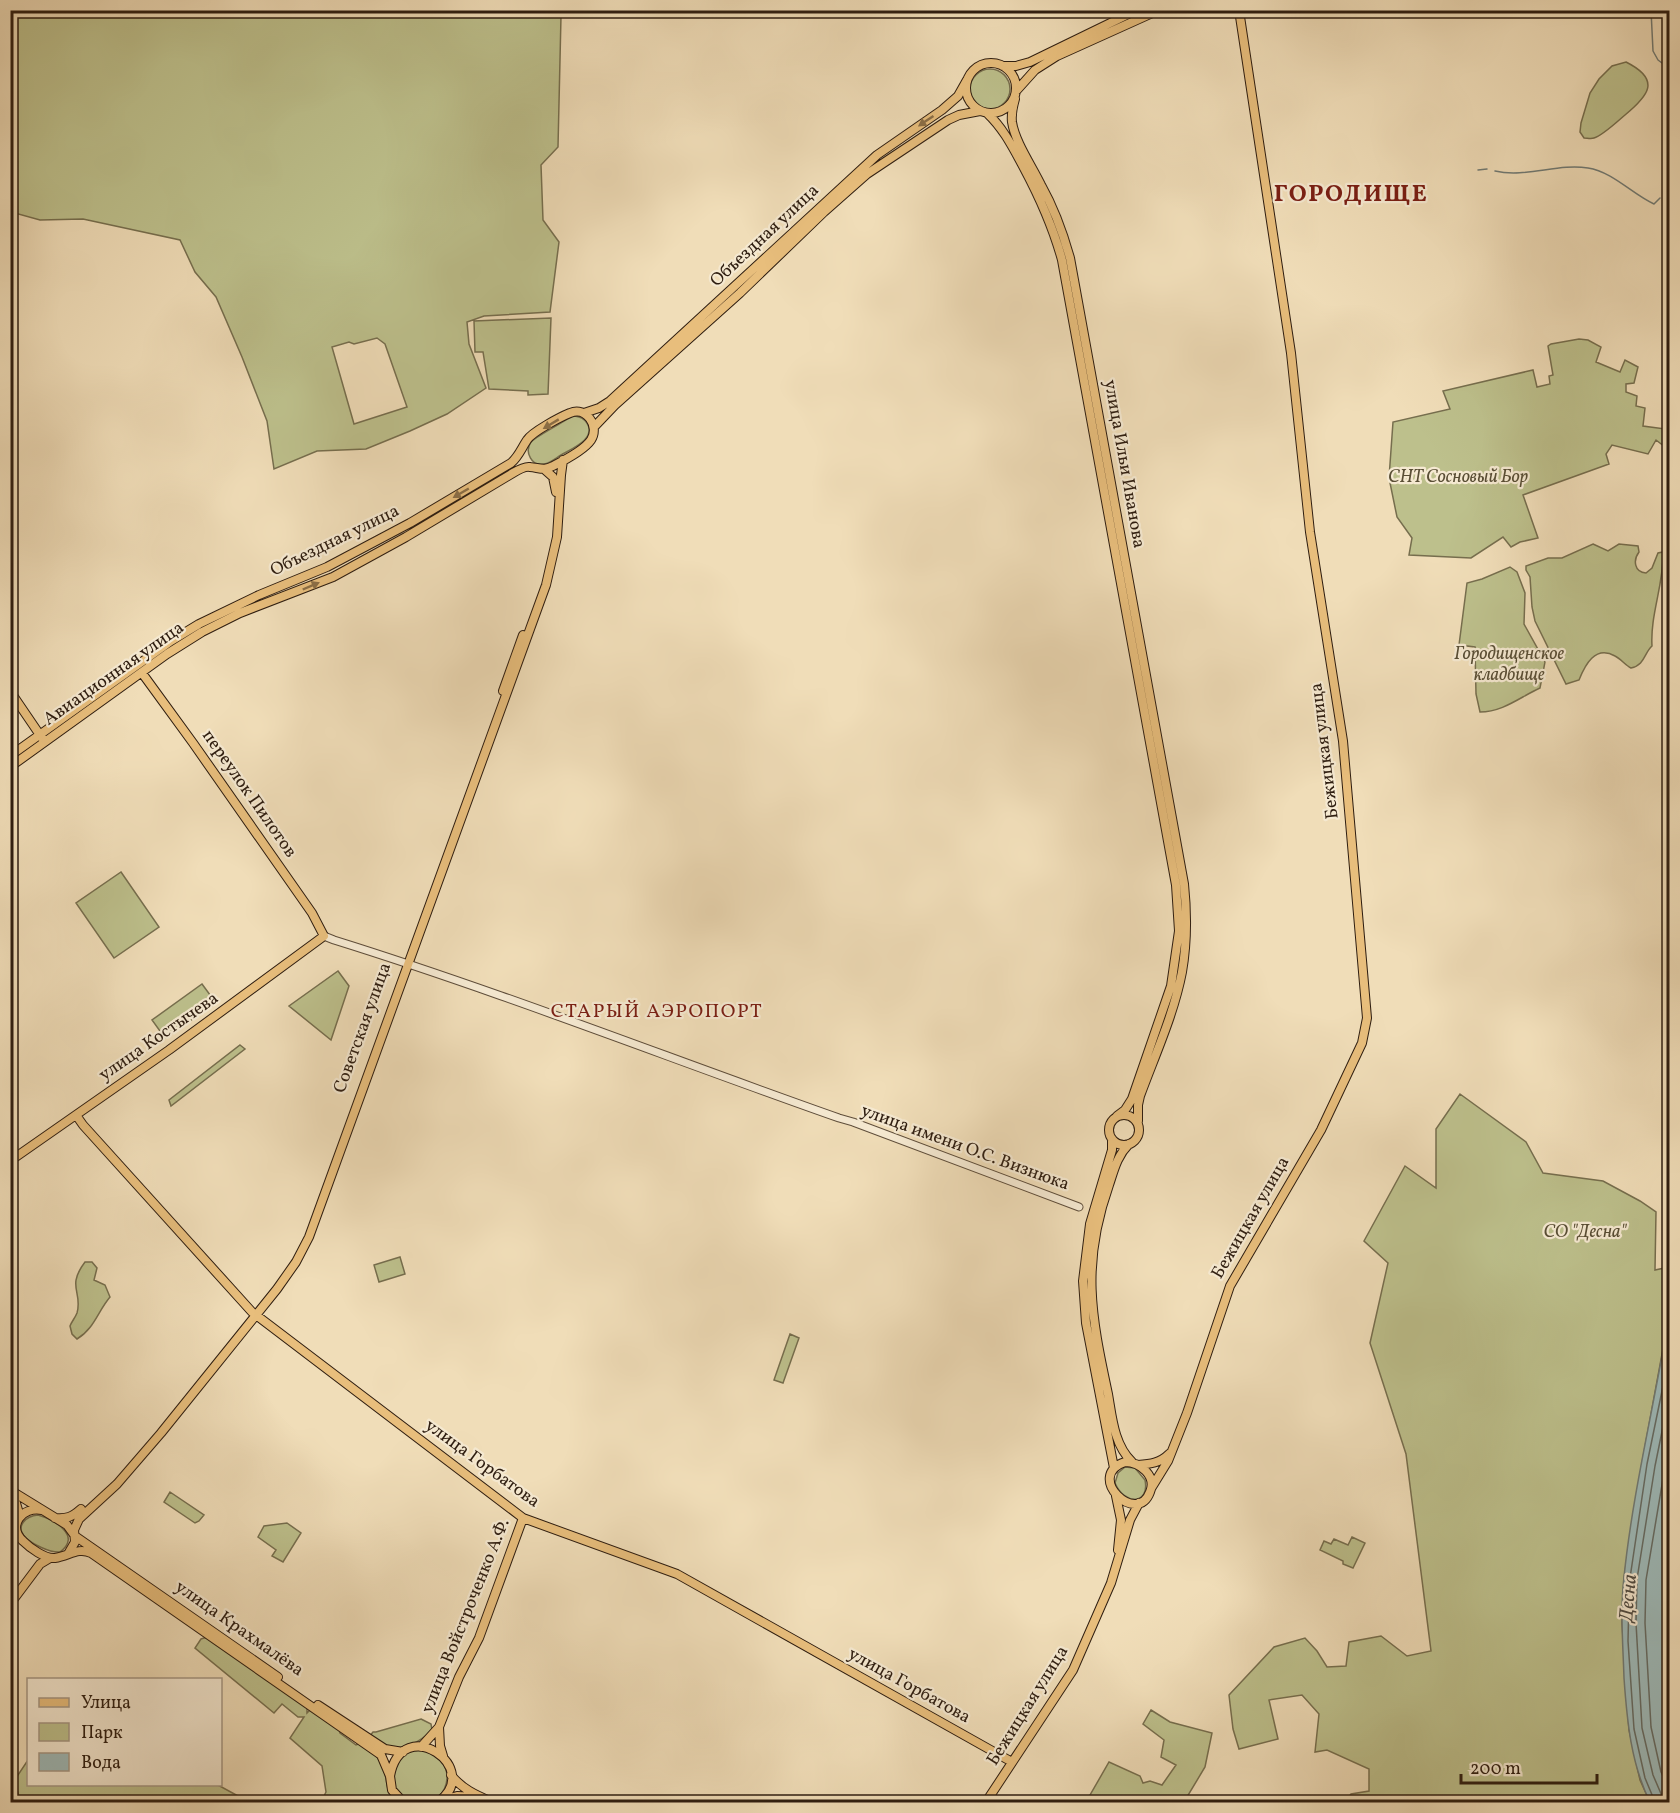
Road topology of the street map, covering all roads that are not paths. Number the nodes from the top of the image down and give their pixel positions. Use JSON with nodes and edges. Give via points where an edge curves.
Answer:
{"nodes":[{"id":1,"x":1137,"y":10,"type":"edge"},
{"id":2,"x":1159,"y":10,"type":"edge"},
{"id":3,"x":1239,"y":10,"type":"edge"},
{"id":4,"x":1002,"y":66,"type":"junction"},
{"id":5,"x":967,"y":80,"type":"junction"},
{"id":6,"x":1016,"y":94,"type":"junction"},
{"id":7,"x":984,"y":112,"type":"junction"},
{"id":8,"x":584,"y":413,"type":"junction"},
{"id":9,"x":594,"y":427,"type":"junction"},
{"id":10,"x":524,"y":446,"type":"junction"},
{"id":11,"x":563,"y":460,"type":"junction"},
{"id":12,"x":532,"y":467,"type":"junction"},
{"id":13,"x":544,"y":470,"type":"junction"},
{"id":14,"x":207,"y":629,"type":"joint"},
{"id":15,"x":171,"y":641,"type":"joint"},
{"id":16,"x":142,"y":673,"type":"junction"},
{"id":17,"x":10,"y":691,"type":"edge"},
{"id":18,"x":10,"y":701,"type":"edge"},
{"id":19,"x":41,"y":738,"type":"junction"},
{"id":20,"x":10,"y":756,"type":"edge"},
{"id":21,"x":10,"y":767,"type":"edge"},
{"id":22,"x":1174,"y":845,"type":"junction"},
{"id":23,"x":324,"y":936,"type":"junction"},
{"id":24,"x":406,"y":964,"type":"junction"},
{"id":25,"x":76,"y":1115,"type":"junction"},
{"id":26,"x":1117,"y":1116,"type":"junction"},
{"id":27,"x":1138,"y":1121,"type":"junction"},
{"id":28,"x":1112,"y":1139,"type":"junction"},
{"id":29,"x":1129,"y":1144,"type":"junction"},
{"id":30,"x":10,"y":1161,"type":"edge"},
{"id":31,"x":1079,"y":1206,"type":"dead end"},
{"id":32,"x":254,"y":1313,"type":"junction"},
{"id":33,"x":1172,"y":1449,"type":"junction"},
{"id":34,"x":1135,"y":1463,"type":"junction"},
{"id":35,"x":1114,"y":1468,"type":"junction"},
{"id":36,"x":1152,"y":1487,"type":"junction"},
{"id":37,"x":10,"y":1490,"type":"edge"},
{"id":38,"x":1116,"y":1496,"type":"junction"},
{"id":39,"x":10,"y":1497,"type":"edge"},
{"id":40,"x":1139,"y":1503,"type":"junction"},
{"id":41,"x":42,"y":1510,"type":"junction"},
{"id":42,"x":55,"y":1518,"type":"junction"},
{"id":43,"x":523,"y":1518,"type":"junction"},
{"id":44,"x":16,"y":1520,"type":"edge"},
{"id":45,"x":75,"y":1536,"type":"junction"},
{"id":46,"x":68,"y":1554,"type":"junction"},
{"id":47,"x":50,"y":1558,"type":"junction"},
{"id":48,"x":10,"y":1604,"type":"edge"},
{"id":49,"x":1093,"y":1624,"type":"junction"},
{"id":50,"x":439,"y":1727,"type":"junction"},
{"id":51,"x":421,"y":1747,"type":"junction"},
{"id":52,"x":383,"y":1752,"type":"junction"},
{"id":53,"x":403,"y":1752,"type":"junction"},
{"id":54,"x":443,"y":1756,"type":"junction"},
{"id":55,"x":1012,"y":1762,"type":"junction"},
{"id":56,"x":451,"y":1775,"type":"junction"},
{"id":57,"x":390,"y":1776,"type":"junction"},
{"id":58,"x":477,"y":1797,"type":"junction"},
{"id":59,"x":440,"y":1801,"type":"edge"},
{"id":60,"x":403,"y":1803,"type":"edge"},
{"id":61,"x":492,"y":1803,"type":"edge"},
{"id":62,"x":986,"y":1803,"type":"edge"}],
"edges":[{"from":1,"to":4,"type":"main road","via":[[1030,62]]},
{"from":2,"to":6,"type":"main road","via":[[1051,60],[1035,70]]},
{"from":3,"to":33,"type":"main road","name":"Бежицкая улица","via":[[1291,352],[1312,548],[1343,741],[1367,1018],[1362,1043],[1321,1130],[1230,1286]]},
{"from":4,"to":5,"type":"main road","via":[[994,63],[978,67]]},
{"from":4,"to":6,"type":"main road","via":[[1013,76]]},
{"from":5,"to":7,"type":"main road","via":[[967,95],[974,107]]},
{"from":5,"to":8,"type":"main road","name":"Объездная улица","one_way":true,"via":[[958,96],[877,155],[610,401]]},
{"from":6,"to":7,"type":"main road","via":[[1003,111]]},
{"from":6,"to":22,"type":"main road","name":"улица Ильи Иванова","via":[[1011,112],[1016,136],[1054,211],[1070,258]]},
{"from":7,"to":9,"type":"main road","name":"Объездная улица","via":[[948,120],[867,174]]},
{"from":7,"to":22,"type":"main road","name":"улица Ильи Иванова","via":[[1009,141],[1039,196],[1062,260]]},
{"from":8,"to":9,"type":"main road"},
{"from":8,"to":10,"type":"main road","name":"Объездная улица","one_way":true,"via":[[571,412],[531,436]]},
{"from":9,"to":11,"type":"main road","name":"Объездная улица","via":[[592,440]]},
{"from":10,"to":12,"type":"main road","via":[[525,458]]},
{"from":10,"to":15,"type":"main road","name":"Объездная улица","one_way":true,"via":[[511,463],[410,523]]},
{"from":11,"to":13,"type":"main road","name":"Объездная улица"},
{"from":11,"to":24,"type":"main road","name":"Советская улица","via":[[557,537],[546,585]]},
{"from":12,"to":13,"type":"main road"},
{"from":14,"to":12,"type":"main road","name":"Объездная улица","one_way":true,"via":[[333,577],[513,473]]},
{"from":13,"to":24,"type":"main road","name":"Советская улица","via":[[553,477],[556,491],[552,537],[541,585]]},
{"from":14,"to":16,"type":"main road","name":"Авиационная улица"},
{"from":15,"to":19,"type":"main road","name":"Авиационная улица"},
{"from":16,"to":19,"type":"main road","name":"Авиационная улица"},
{"from":16,"to":23,"type":"main road","name":"переулок Пилотов","via":[[312,913]]},
{"from":17,"to":19,"type":"main road"},
{"from":18,"to":19,"type":"main road"},
{"from":19,"to":20,"type":"main road","name":"Авиационная улица"},
{"from":19,"to":21,"type":"main road","name":"Авиационная улица"},
{"from":22,"to":26,"type":"main road","via":[[1179,930],[1172,977],[1132,1099]]},
{"from":22,"to":27,"type":"main road","via":[[1186,909],[1182,971],[1140,1096]]},
{"from":23,"to":24,"type":"street","name":"улица имени О.С. Визнюка"},
{"from":23,"to":25,"type":"main road","name":"улица Костычева"},
{"from":24,"to":31,"type":"street","name":"улица имени О.С. Визнюка"},
{"from":24,"to":32,"type":"main road","name":"Советская улица","via":[[305,1234]]},
{"from":25,"to":30,"type":"main road","name":"улица Костычева"},
{"from":25,"to":32,"type":"main road","name":"улица Горбатова"},
{"from":26,"to":27,"type":"main road","via":[[1126,1114]]},
{"from":26,"to":28,"type":"main road","via":[[1110,1124]]},
{"from":27,"to":29,"type":"main road","via":[[1139,1136]]},
{"from":28,"to":29,"type":"main road"},
{"from":28,"to":35,"type":"main road","via":[[1090,1224],[1083,1281],[1086,1323]]},
{"from":29,"to":34,"type":"main road","via":[[1120,1155],[1101,1208],[1091,1280],[1093,1322],[1118,1442]]},
{"from":32,"to":42,"type":"main road","name":"Советская улица","via":[[123,1470],[72,1517]]},
{"from":32,"to":43,"type":"main road","name":"улица Горбатова"},
{"from":32,"to":45,"type":"main road","name":"Советская улица","via":[[147,1449],[117,1484],[78,1519]]},
{"from":33,"to":34,"type":"main road","via":[[1162,1460]]},
{"from":33,"to":36,"type":"main road","name":"Бежицкая улица"},
{"from":34,"to":35,"type":"main road"},
{"from":34,"to":36,"type":"main road","via":[[1149,1476]]},
{"from":35,"to":38,"type":"main road","via":[[1110,1480]]},
{"from":36,"to":40,"type":"main road","via":[[1148,1497]]},
{"from":37,"to":41,"type":"main road"},
{"from":38,"to":40,"type":"main road"},
{"from":38,"to":49,"type":"main road","via":[[1121,1520],[1118,1553]]},
{"from":39,"to":44,"type":"main road","via":[[16,1503]]},
{"from":40,"to":49,"type":"main road"},
{"from":41,"to":42,"type":"main road"},
{"from":41,"to":44,"type":"main road","via":[[29,1510]]},
{"from":42,"to":45,"type":"main road"},
{"from":43,"to":50,"type":"main road","name":"улица Войстроченко А.Ф.","via":[[479,1638]]},
{"from":43,"to":55,"type":"main road","name":"улица Горбатова","via":[[677,1574]]},
{"from":44,"to":47,"type":"main road","via":[[20,1539]]},
{"from":45,"to":46,"type":"main road"},
{"from":45,"to":52,"type":"main road","name":"улица Крахмалёва"},
{"from":46,"to":47,"type":"main road"},
{"from":46,"to":52,"type":"main road","via":[[84,1550],[91,1553]]},
{"from":47,"to":48,"type":"main road","via":[[40,1564]]},
{"from":49,"to":55,"type":"main road","name":"Бежицкая улица","via":[[1073,1670]]},
{"from":50,"to":51,"type":"main road"},
{"from":50,"to":54,"type":"main road"},
{"from":51,"to":53,"type":"main road"},
{"from":51,"to":54,"type":"main road"},
{"from":52,"to":53,"type":"main road"},
{"from":52,"to":57,"type":"main road"},
{"from":53,"to":57,"type":"main road","via":[[394,1761]]},
{"from":54,"to":56,"type":"main road"},
{"from":55,"to":62,"type":"main road","name":"Бежицкая улица"},
{"from":56,"to":58,"type":"main road"},
{"from":56,"to":59,"type":"main road","via":[[449,1788]]},
{"from":57,"to":60,"type":"main road","via":[[393,1790]]},
{"from":58,"to":59,"type":"main road","via":[[458,1796]]},
{"from":58,"to":61,"type":"main road"}]}
